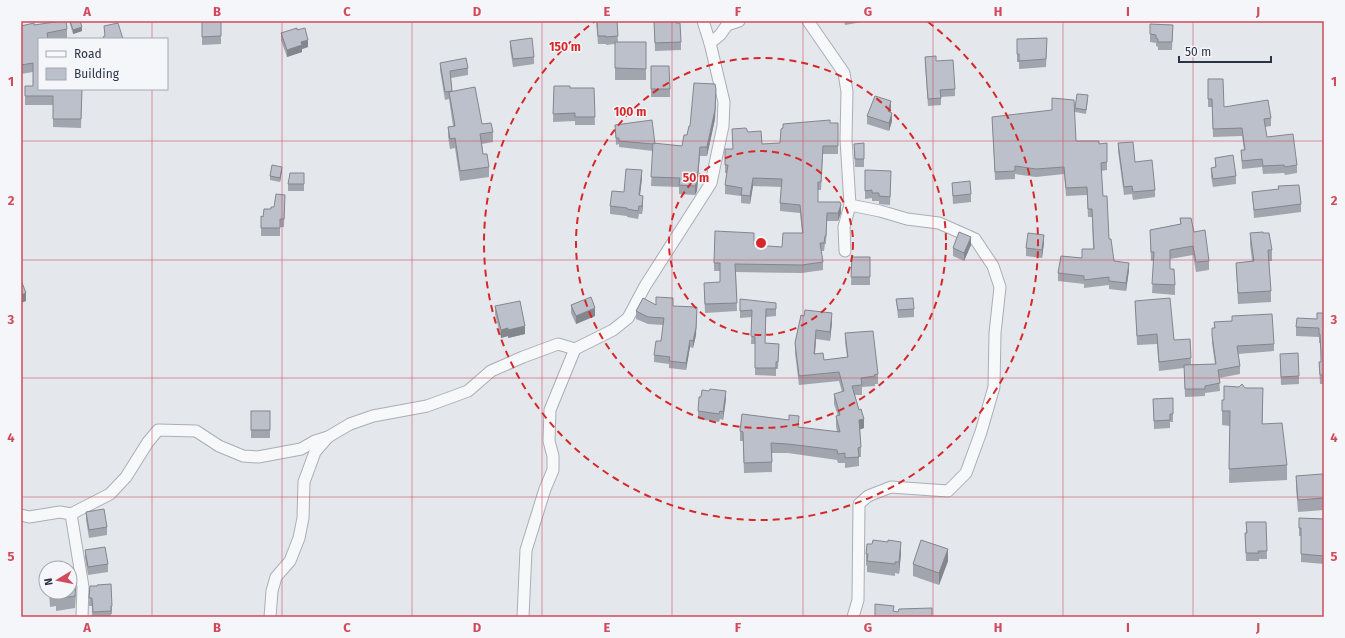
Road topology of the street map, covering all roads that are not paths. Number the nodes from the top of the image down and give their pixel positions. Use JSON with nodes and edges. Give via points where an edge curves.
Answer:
{"nodes":[{"id":1,"x":702,"y":21,"type":"edge"},
{"id":2,"x":739,"y":21,"type":"edge"},
{"id":3,"x":808,"y":21,"type":"edge"},
{"id":4,"x":710,"y":43,"type":"junction"},
{"id":5,"x":850,"y":205,"type":"junction"},
{"id":6,"x":845,"y":251,"type":"dead end"},
{"id":7,"x":575,"y":349,"type":"junction"},
{"id":8,"x":328,"y":436,"type":"junction"},
{"id":9,"x":71,"y":514,"type":"junction"},
{"id":10,"x":21,"y":515,"type":"edge"},
{"id":11,"x":82,"y":617,"type":"edge"},
{"id":12,"x":270,"y":617,"type":"edge"},
{"id":13,"x":523,"y":617,"type":"edge"},
{"id":14,"x":853,"y":617,"type":"edge"}],
"edges":[{"from":1,"to":4,"type":"street"},
{"from":2,"to":4,"type":"street","via":[[727,25]]},
{"from":3,"to":5,"type":"street","via":[[844,73],[847,92],[846,139]]},
{"from":4,"to":7,"type":"street","via":[[724,102],[723,126],[711,183],[645,286],[628,318],[613,330]]},
{"from":5,"to":6,"type":"street","via":[[844,227]]},
{"from":5,"to":14,"type":"street","via":[[939,224],[975,239],[993,266],[1000,288],[995,333],[994,386],[966,473],[948,490],[891,487],[868,496],[859,504],[858,600]]},
{"from":7,"to":8,"type":"street","via":[[558,344],[551,346],[491,371],[468,391],[427,406],[373,416],[350,424]]},
{"from":7,"to":13,"type":"street","via":[[550,410],[549,441],[553,470],[526,550]]},
{"from":8,"to":9,"type":"street","via":[[301,449],[258,457],[243,456],[219,446],[196,431],[158,430],[126,477],[110,494]]},
{"from":8,"to":12,"type":"street","via":[[315,452],[304,482],[303,518],[299,538],[290,562],[276,577]]},
{"from":9,"to":10,"type":"street","via":[[60,512],[29,517]]},
{"from":9,"to":11,"type":"street","via":[[83,587]]}]}
